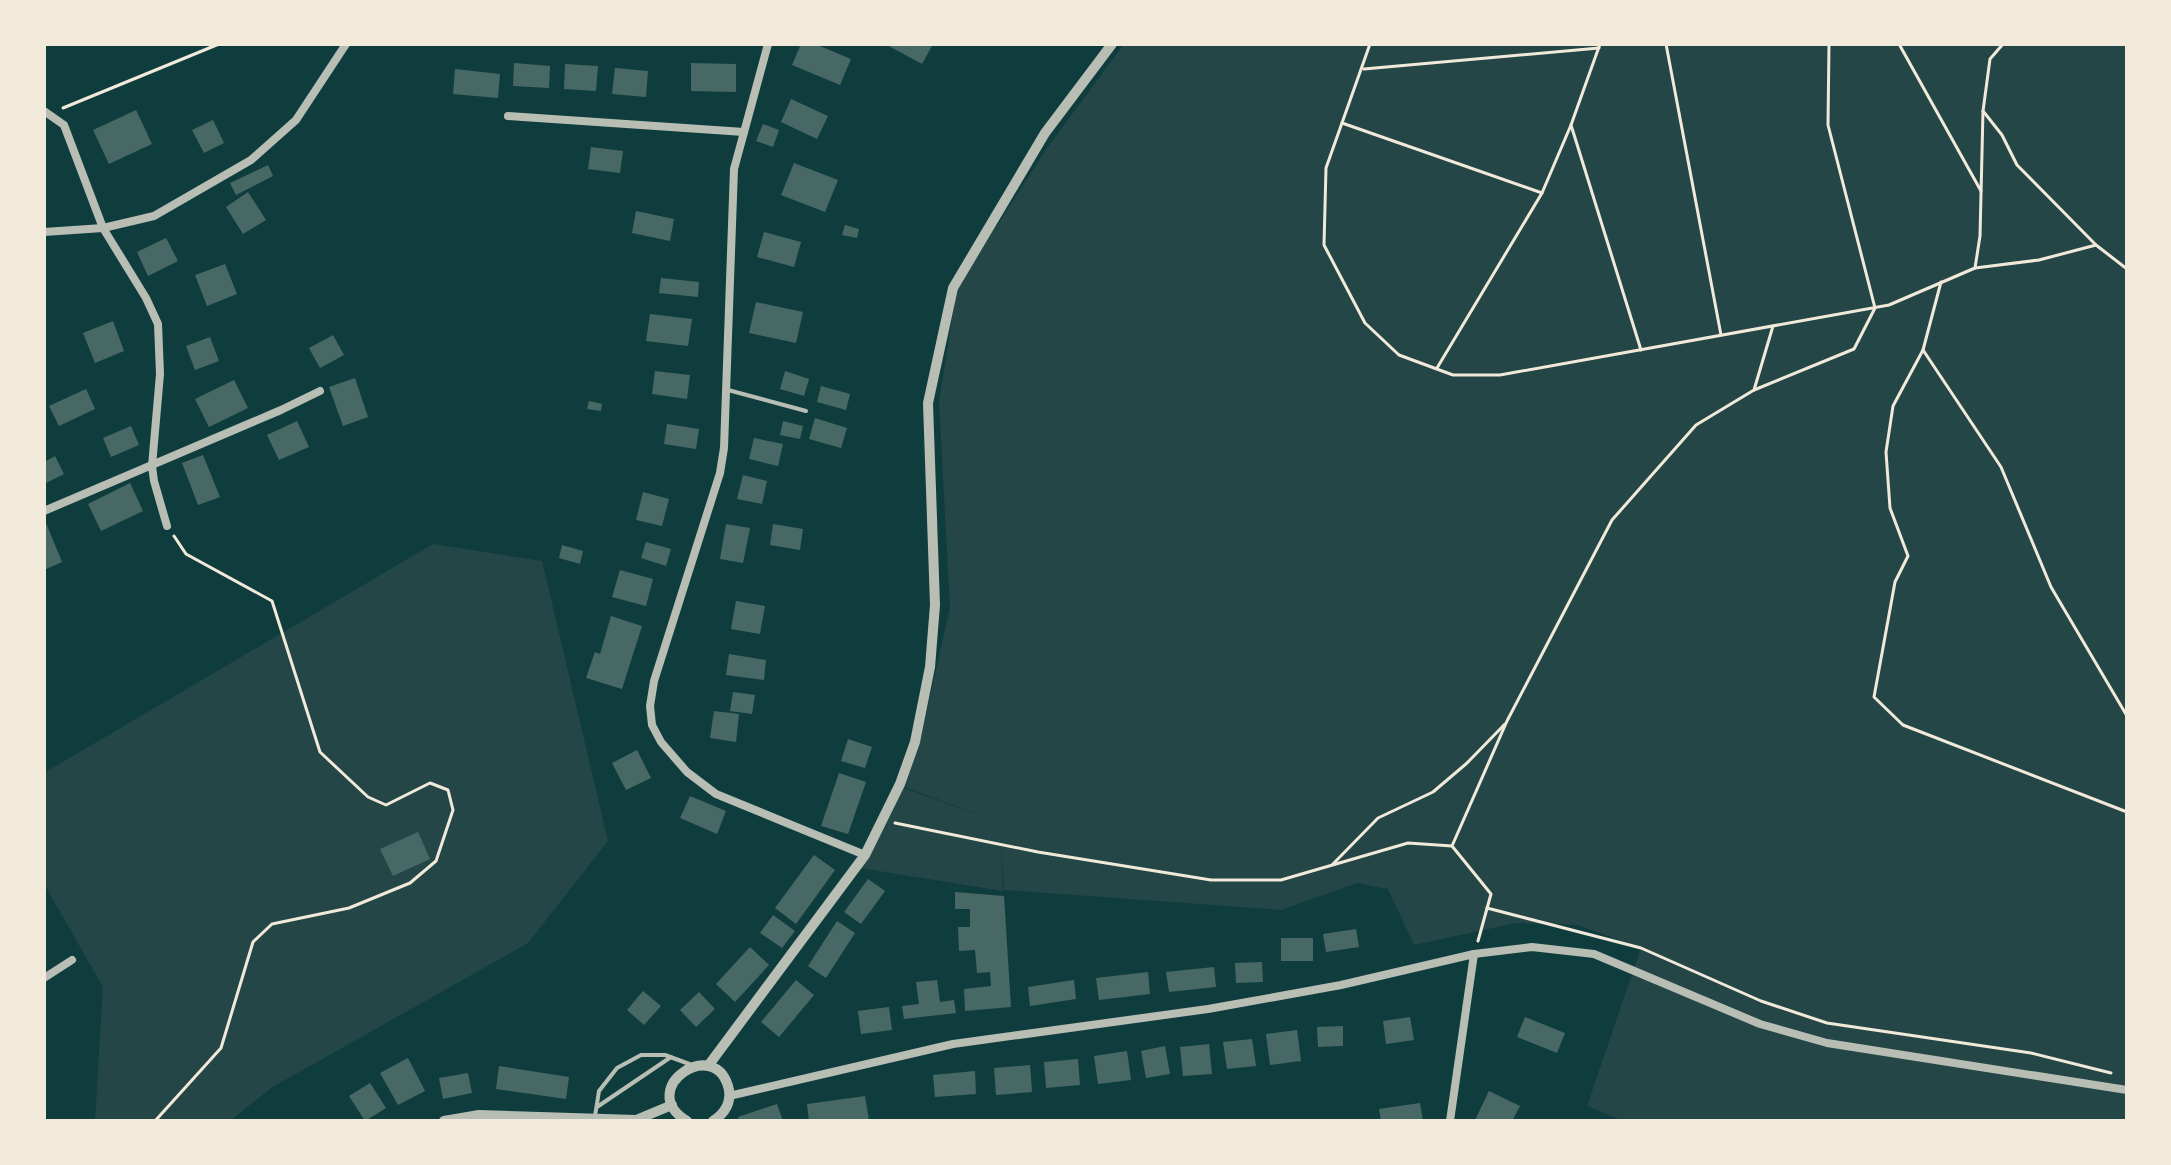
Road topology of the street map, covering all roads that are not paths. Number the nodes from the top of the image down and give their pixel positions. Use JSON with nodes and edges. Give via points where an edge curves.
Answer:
{"nodes":[{"id":1,"x":346,"y":44,"type":"edge"},
{"id":2,"x":768,"y":44,"type":"edge"},
{"id":3,"x":1112,"y":44,"type":"edge"},
{"id":4,"x":47,"y":112,"type":"edge"},
{"id":5,"x":508,"y":116,"type":"dead end"},
{"id":6,"x":744,"y":132,"type":"junction"},
{"id":7,"x":103,"y":228,"type":"junction"},
{"id":8,"x":44,"y":232,"type":"edge"},
{"id":9,"x":726,"y":389,"type":"junction"},
{"id":10,"x":320,"y":391,"type":"dead end"},
{"id":11,"x":806,"y":411,"type":"dead end"},
{"id":12,"x":152,"y":466,"type":"junction"},
{"id":13,"x":44,"y":511,"type":"edge"},
{"id":14,"x":167,"y":526,"type":"road end"},
{"id":15,"x":865,"y":855,"type":"junction"},
{"id":16,"x":1474,"y":954,"type":"junction"},
{"id":17,"x":72,"y":960,"type":"dead end"},
{"id":18,"x":44,"y":978,"type":"edge"},
{"id":19,"x":671,"y":1057,"type":"junction"},
{"id":20,"x":695,"y":1066,"type":"junction"},
{"id":21,"x":708,"y":1066,"type":"junction"},
{"id":22,"x":2127,"y":1090,"type":"edge"},
{"id":23,"x":729,"y":1096,"type":"junction"},
{"id":24,"x":672,"y":1105,"type":"junction"},
{"id":25,"x":596,"y":1113,"type":"junction"},
{"id":26,"x":715,"y":1120,"type":"edge"},
{"id":27,"x":444,"y":1121,"type":"edge"},
{"id":28,"x":687,"y":1121,"type":"edge"},
{"id":29,"x":1450,"y":1121,"type":"edge"}],
"edges":[{"from":1,"to":7,"type":"street","via":[[296,120],[251,160],[154,216]]},
{"from":2,"to":6,"type":"street"},
{"from":3,"to":15,"type":"street","via":[[1045,133],[953,288],[928,403],[935,605],[930,667],[915,742]]},
{"from":4,"to":7,"type":"street","via":[[64,125],[72,141]]},
{"from":5,"to":6,"type":"street"},
{"from":6,"to":9,"type":"street","via":[[734,169]]},
{"from":7,"to":8,"type":"street"},
{"from":7,"to":12,"type":"street","via":[[158,324],[160,374]]},
{"from":9,"to":11,"type":"lane"},
{"from":9,"to":15,"type":"street","via":[[720,473],[654,681],[652,725],[687,772],[716,794]]},
{"from":10,"to":12,"type":"street"},
{"from":12,"to":13,"type":"street"},
{"from":12,"to":14,"type":"street"},
{"from":15,"to":21,"type":"street"},
{"from":16,"to":22,"type":"street","via":[[1532,947],[1594,954],[1760,1024],[1827,1043]]},
{"from":16,"to":23,"type":"street","via":[[1208,1009],[953,1044]]},
{"from":16,"to":29,"type":"street"},
{"from":17,"to":18,"type":"street"},
{"from":19,"to":20,"type":"lane"},
{"from":19,"to":25,"type":"lane"},
{"from":19,"to":25,"type":"lane","via":[[641,1055],[617,1068],[599,1091]]},
{"from":20,"to":21,"type":"street"},
{"from":20,"to":24,"type":"street","via":[[674,1080]]},
{"from":21,"to":23,"type":"street","via":[[724,1077]]},
{"from":23,"to":26,"type":"street"},
{"from":24,"to":25,"type":"street","via":[[636,1120]]},
{"from":24,"to":28,"type":"street"},
{"from":25,"to":27,"type":"street","via":[[479,1115]]}]}
